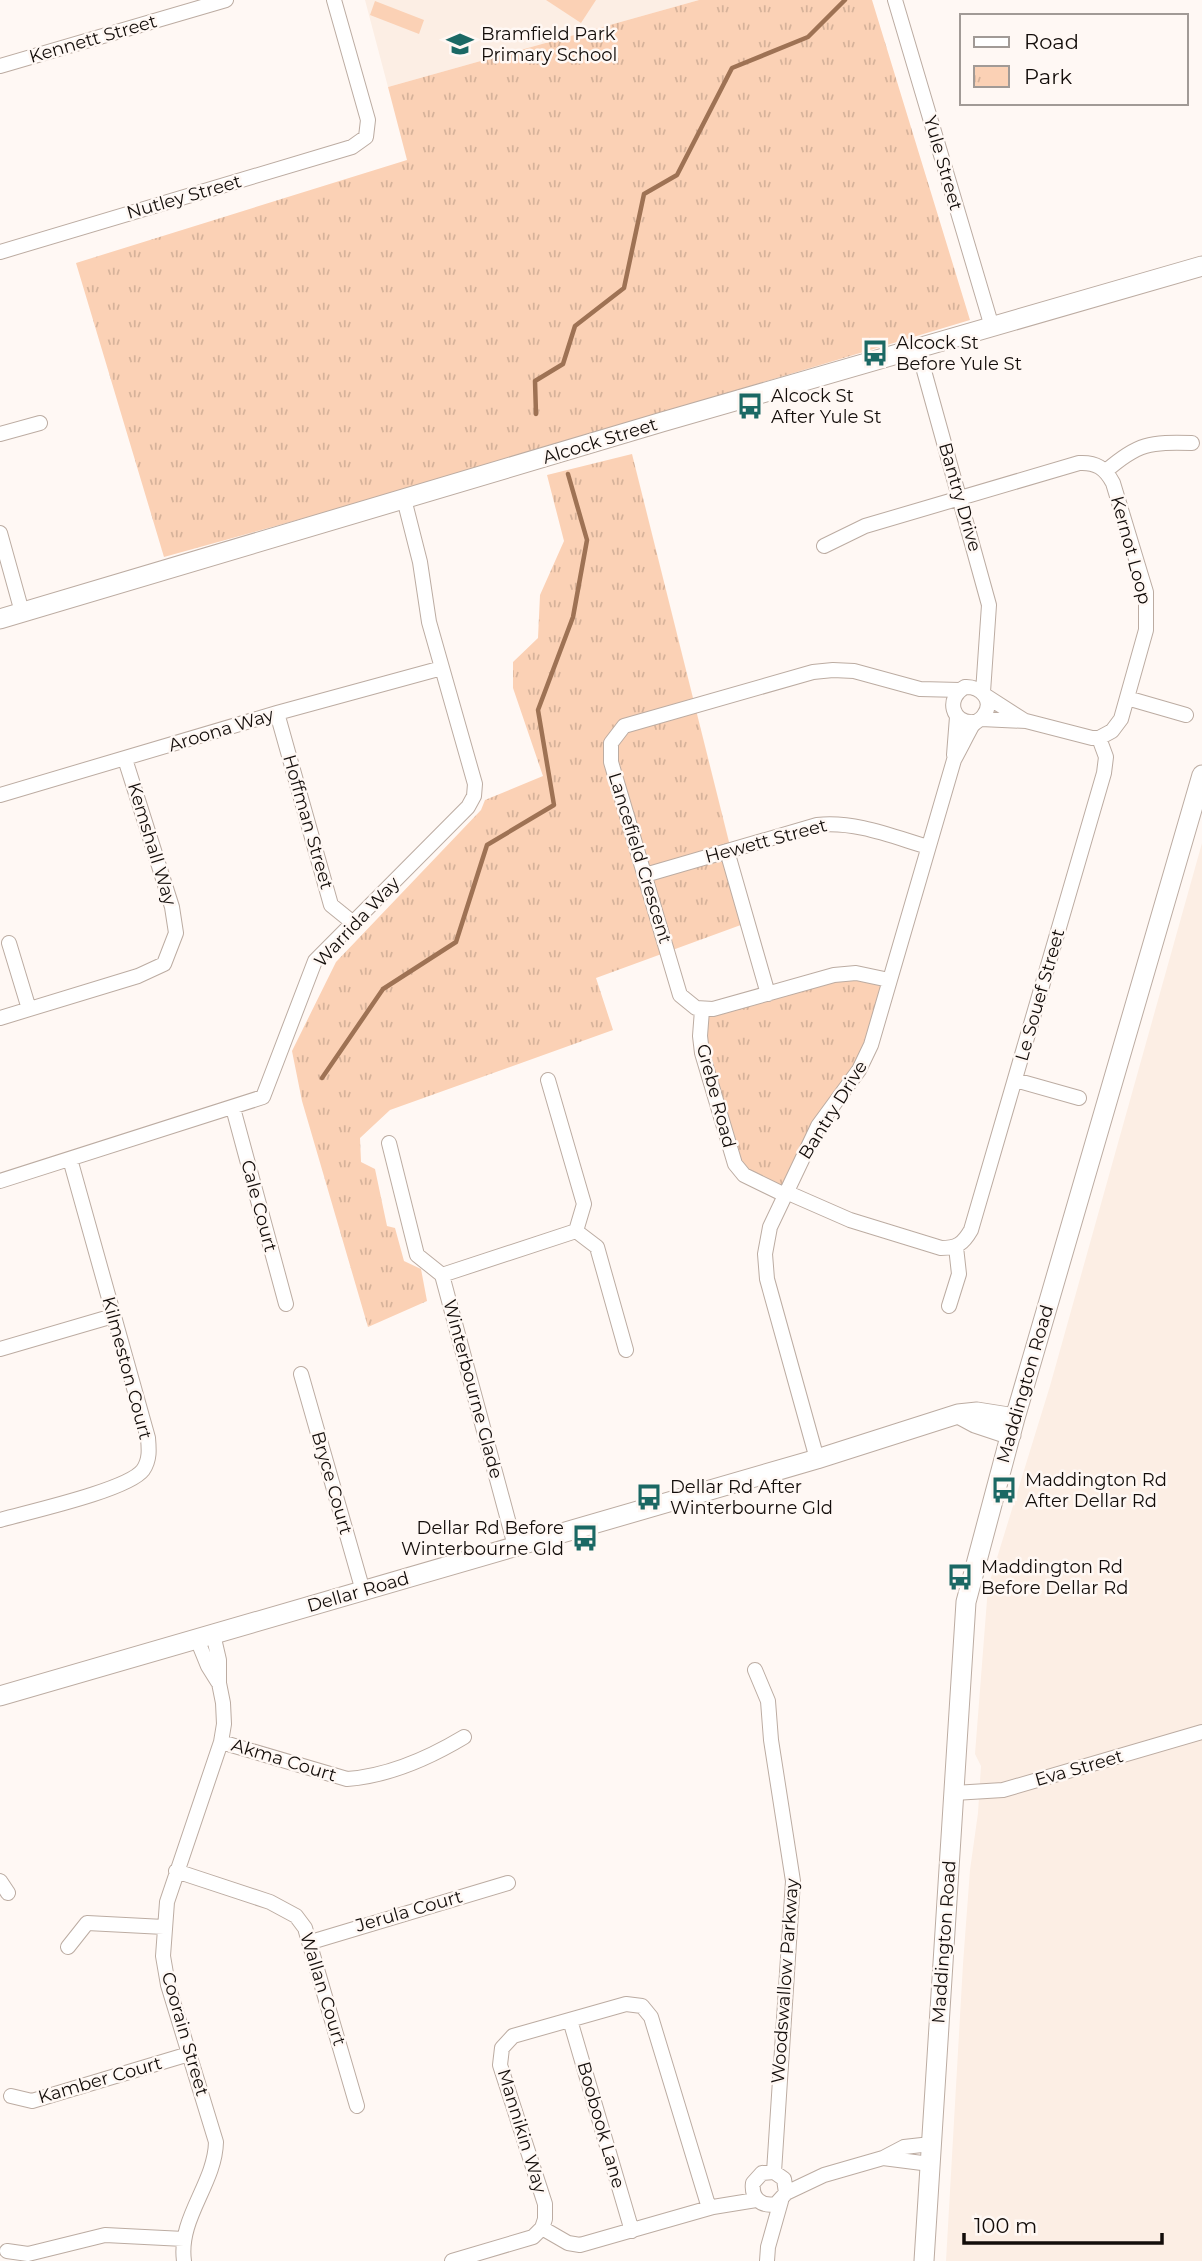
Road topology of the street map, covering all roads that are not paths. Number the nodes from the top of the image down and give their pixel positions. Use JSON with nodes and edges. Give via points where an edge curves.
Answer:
{"nodes":[{"id":1,"x":226,"y":0,"type":"edge"},
{"id":2,"x":334,"y":0,"type":"edge"},
{"id":3,"x":895,"y":0,"type":"edge"},
{"id":4,"x":0,"y":66,"type":"edge"},
{"id":5,"x":0,"y":252,"type":"edge"},
{"id":6,"x":1202,"y":266,"type":"edge"},
{"id":7,"x":992,"y":327,"type":"junction"},
{"id":8,"x":918,"y":349,"type":"junction"},
{"id":9,"x":40,"y":423,"type":"dead end"},
{"id":10,"x":0,"y":434,"type":"edge"},
{"id":11,"x":1192,"y":443,"type":"dead end"},
{"id":12,"x":1106,"y":471,"type":"junction"},
{"id":13,"x":404,"y":499,"type":"junction"},
{"id":14,"x":960,"y":499,"type":"junction"},
{"id":15,"x":0,"y":533,"type":"edge"},
{"id":16,"x":824,"y":546,"type":"dead end"},
{"id":17,"x":22,"y":612,"type":"junction"},
{"id":18,"x":0,"y":619,"type":"edge"},
{"id":19,"x":986,"y":647,"type":"junction"},
{"id":20,"x":442,"y":668,"type":"junction"},
{"id":21,"x":920,"y":689,"type":"junction"},
{"id":22,"x":962,"y":689,"type":"junction"},
{"id":23,"x":984,"y":694,"type":"junction"},
{"id":24,"x":1127,"y":698,"type":"junction"},
{"id":25,"x":276,"y":713,"type":"junction"},
{"id":26,"x":956,"y":715,"type":"junction"},
{"id":27,"x":1186,"y":715,"type":"dead end"},
{"id":28,"x":978,"y":721,"type":"junction"},
{"id":29,"x":1026,"y":721,"type":"junction"},
{"id":30,"x":1100,"y":738,"type":"junction"},
{"id":31,"x":125,"y":760,"type":"junction"},
{"id":32,"x":954,"y":760,"type":"junction"},
{"id":33,"x":1202,"y":775,"type":"edge"},
{"id":34,"x":0,"y":795,"type":"edge"},
{"id":35,"x":1197,"y":806,"type":"edge"},
{"id":36,"x":928,"y":847,"type":"junction"},
{"id":37,"x":727,"y":851,"type":"junction"},
{"id":38,"x":645,"y":875,"type":"junction"},
{"id":39,"x":352,"y":922,"type":"junction"},
{"id":40,"x":9,"y":943,"type":"dead end"},
{"id":41,"x":889,"y":980,"type":"junction"},
{"id":42,"x":768,"y":993,"type":"junction"},
{"id":43,"x":29,"y":1009,"type":"junction"},
{"id":44,"x":702,"y":1010,"type":"junction"},
{"id":45,"x":0,"y":1018,"type":"edge"},
{"id":46,"x":548,"y":1080,"type":"dead end"},
{"id":47,"x":1015,"y":1080,"type":"junction"},
{"id":48,"x":1079,"y":1098,"type":"dead end"},
{"id":49,"x":233,"y":1108,"type":"junction"},
{"id":50,"x":388,"y":1143,"type":"dead end"},
{"id":51,"x":70,"y":1159,"type":"junction"},
{"id":52,"x":0,"y":1181,"type":"edge"},
{"id":53,"x":785,"y":1193,"type":"junction"},
{"id":54,"x":576,"y":1231,"type":"junction"},
{"id":55,"x":956,"y":1247,"type":"junction"},
{"id":56,"x":442,"y":1275,"type":"junction"},
{"id":57,"x":286,"y":1304,"type":"dead end"},
{"id":58,"x":950,"y":1306,"type":"dead end"},
{"id":59,"x":113,"y":1316,"type":"junction"},
{"id":60,"x":0,"y":1349,"type":"edge"},
{"id":61,"x":626,"y":1350,"type":"dead end"},
{"id":62,"x":301,"y":1374,"type":"dead end"},
{"id":63,"x":1013,"y":1426,"type":"junction"},
{"id":64,"x":817,"y":1459,"type":"junction"},
{"id":65,"x":0,"y":1520,"type":"edge"},
{"id":66,"x":515,"y":1546,"type":"junction"},
{"id":67,"x":363,"y":1591,"type":"junction"},
{"id":68,"x":205,"y":1637,"type":"junction"},
{"id":69,"x":755,"y":1670,"type":"dead end"},
{"id":70,"x":0,"y":1696,"type":"edge"},
{"id":71,"x":1202,"y":1732,"type":"edge"},
{"id":72,"x":464,"y":1737,"type":"dead end"},
{"id":73,"x":221,"y":1741,"type":"junction"},
{"id":74,"x":954,"y":1793,"type":"junction"},
{"id":75,"x":176,"y":1871,"type":"junction"},
{"id":76,"x":508,"y":1882,"type":"dead end"},
{"id":77,"x":164,"y":1927,"type":"junction"},
{"id":78,"x":311,"y":1942,"type":"junction"},
{"id":79,"x":68,"y":1947,"type":"dead end"},
{"id":80,"x":570,"y":2020,"type":"junction"},
{"id":81,"x":189,"y":2054,"type":"junction"},
{"id":82,"x":11,"y":2096,"type":"dead end"},
{"id":83,"x":357,"y":2106,"type":"dead end"},
{"id":84,"x":931,"y":2154,"type":"junction"},
{"id":85,"x":773,"y":2183,"type":"junction"},
{"id":86,"x":760,"y":2202,"type":"junction"},
{"id":87,"x":711,"y":2207,"type":"junction"},
{"id":88,"x":542,"y":2228,"type":"junction"},
{"id":89,"x":632,"y":2231,"type":"junction"},
{"id":90,"x":184,"y":2239,"type":"junction"},
{"id":91,"x":6,"y":2251,"type":"dead end"},
{"id":92,"x":768,"y":2254,"type":"edge"},
{"id":93,"x":184,"y":2261,"type":"edge"},
{"id":94,"x":453,"y":2261,"type":"edge"},
{"id":95,"x":924,"y":2261,"type":"edge"}],
"edges":[{"from":1,"to":4,"type":"street","name":"Kennett Street"},
{"from":2,"to":5,"type":"street","name":"Nutley Street","via":[[368,120],[366,137],[352,147]]},
{"from":3,"to":7,"type":"street","name":"Yule Street"},
{"from":6,"to":7,"type":"main road","name":"Alcock Street"},
{"from":7,"to":8,"type":"main road","name":"Alcock Street"},
{"from":8,"to":13,"type":"main road","name":"Alcock Street"},
{"from":8,"to":14,"type":"street","name":"Bantry Drive"},
{"from":9,"to":10,"type":"street"},
{"from":11,"to":12,"type":"street","via":[[1144,445],[1125,453]]},
{"from":12,"to":14,"type":"street","via":[[1079,463]]},
{"from":12,"to":24,"type":"street","name":"Kernot Loop","via":[[1146,592],[1146,630]]},
{"from":13,"to":17,"type":"main road","name":"Alcock Street"},
{"from":13,"to":20,"type":"street","name":"Warrida Way"},
{"from":14,"to":16,"type":"street","via":[[865,526]]},
{"from":14,"to":19,"type":"street","name":"Bantry Drive","via":[[989,606]]},
{"from":15,"to":17,"type":"street"},
{"from":17,"to":18,"type":"main road","name":"Alcock Street"},
{"from":19,"to":22,"type":"street","name":"Bantry Drive"},
{"from":19,"to":23,"type":"street","name":"Bantry Drive"},
{"from":20,"to":25,"type":"street","name":"Aroona Way"},
{"from":20,"to":39,"type":"street","name":"Warrida Way","via":[[475,784],[474,796]]},
{"from":21,"to":22,"type":"street","name":"Lancefield Crescent"},
{"from":21,"to":26,"type":"street","name":"Lancefield Crescent"},
{"from":21,"to":38,"type":"street","name":"Lancefield Crescent","via":[[854,671],[813,672],[624,726],[611,743],[611,762]]},
{"from":22,"to":23,"type":"street","via":[[978,688]]},
{"from":22,"to":26,"type":"street","via":[[953,700]]},
{"from":23,"to":28,"type":"street","via":[[988,708]]},
{"from":23,"to":29,"type":"street"},
{"from":24,"to":27,"type":"street"},
{"from":24,"to":30,"type":"street","name":"Kernot Loop","via":[[1117,726]]},
{"from":25,"to":31,"type":"street","name":"Aroona Way"},
{"from":25,"to":39,"type":"street","name":"Hoffman Street","via":[[331,905]]},
{"from":26,"to":28,"type":"street","via":[[968,723]]},
{"from":26,"to":32,"type":"street","name":"Bantry Drive"},
{"from":28,"to":29,"type":"street"},
{"from":28,"to":32,"type":"street","name":"Bantry Drive"},
{"from":29,"to":30,"type":"street","via":[[1084,738]]},
{"from":30,"to":47,"type":"street","name":"Le Souef Street","via":[[1106,757],[1104,773]]},
{"from":31,"to":34,"type":"street","name":"Aroona Way"},
{"from":31,"to":43,"type":"street","name":"Kemshall Way","via":[[173,907],[176,933],[164,964]]},
{"from":32,"to":36,"type":"street","name":"Bantry Drive"},
{"from":33,"to":35,"type":"main road","name":"Maddington Road"},
{"from":35,"to":63,"type":"main road","name":"Maddington Road"},
{"from":36,"to":37,"type":"street","name":"Hewett Street","via":[[833,823]]},
{"from":36,"to":41,"type":"street","name":"Bantry Drive"},
{"from":37,"to":38,"type":"street","name":"Hewett Street"},
{"from":37,"to":42,"type":"street"},
{"from":38,"to":44,"type":"street","name":"Lancefield Crescent","via":[[680,995]]},
{"from":39,"to":49,"type":"street","name":"Warrida Way","via":[[315,961],[263,1097]]},
{"from":40,"to":43,"type":"street"},
{"from":41,"to":42,"type":"street","via":[[856,973]]},
{"from":41,"to":53,"type":"street","name":"Bantry Drive","via":[[866,1058],[818,1126]]},
{"from":42,"to":44,"type":"street"},
{"from":43,"to":45,"type":"street","name":"Kemshall Way"},
{"from":44,"to":53,"type":"street","name":"Grebe Road","via":[[702,1053],[735,1164],[744,1175]]},
{"from":46,"to":54,"type":"street","via":[[583,1204]]},
{"from":47,"to":48,"type":"street"},
{"from":47,"to":55,"type":"street","name":"Le Souef Street","via":[[971,1230]]},
{"from":49,"to":51,"type":"street","name":"Warrida Way"},
{"from":49,"to":57,"type":"street","name":"Cale Court"},
{"from":50,"to":56,"type":"street","via":[[417,1255]]},
{"from":51,"to":52,"type":"street","name":"Warrida Way"},
{"from":51,"to":59,"type":"street","name":"Kilmeston Court"},
{"from":53,"to":55,"type":"street","via":[[850,1220],[941,1248]]},
{"from":53,"to":64,"type":"street","name":"Bantry Drive","via":[[770,1227],[767,1279]]},
{"from":54,"to":56,"type":"street","name":"Winterbourne Glade"},
{"from":54,"to":61,"type":"street","via":[[597,1247]]},
{"from":55,"to":58,"type":"street","via":[[959,1274]]},
{"from":56,"to":66,"type":"street","name":"Winterbourne Glade"},
{"from":59,"to":60,"type":"street"},
{"from":59,"to":65,"type":"street","name":"Kilmeston Court","via":[[148,1438],[143,1470],[122,1484]]},
{"from":62,"to":67,"type":"street","name":"Bryce Court"},
{"from":63,"to":64,"type":"main road","name":"Dellar Road","via":[[977,1412],[958,1414]]},
{"from":63,"to":74,"type":"main road","name":"Maddington Road","via":[[966,1602]]},
{"from":64,"to":66,"type":"main road","name":"Dellar Road"},
{"from":66,"to":67,"type":"main road","name":"Dellar Road"},
{"from":67,"to":68,"type":"main road","name":"Dellar Road"},
{"from":68,"to":70,"type":"main road","name":"Dellar Road"},
{"from":68,"to":73,"type":"street","name":"Coorain Street","via":[[208,1666],[223,1703]]},
{"from":69,"to":85,"type":"street","name":"Woodswallow Parkway","via":[[768,1701],[792,1868]]},
{"from":71,"to":74,"type":"street","name":"Eva Street","via":[[1003,1790]]},
{"from":72,"to":73,"type":"street","name":"Akma Court","via":[[429,1758],[347,1779]]},
{"from":73,"to":75,"type":"street","name":"Coorain Street"},
{"from":74,"to":84,"type":"main road","name":"Maddington Road"},
{"from":75,"to":77,"type":"street","name":"Coorain Street"},
{"from":75,"to":78,"type":"street","name":"Wallan Court","via":[[270,1902],[296,1916]]},
{"from":76,"to":78,"type":"street","name":"Jerula Court"},
{"from":77,"to":79,"type":"street","via":[[87,1923]]},
{"from":77,"to":81,"type":"street","name":"Coorain Street","via":[[168,1985]]},
{"from":78,"to":83,"type":"street","name":"Wallan Court"},
{"from":80,"to":87,"type":"street","name":"Mannikin Way","via":[[626,2004],[642,2006],[651,2017]]},
{"from":80,"to":88,"type":"street","name":"Mannikin Way","via":[[513,2036],[502,2048],[499,2065],[545,2204]]},
{"from":80,"to":89,"type":"street","name":"Boobook Lane"},
{"from":81,"to":82,"type":"street","name":"Kamber Court","via":[[32,2101]]},
{"from":81,"to":90,"type":"street","name":"Coorain Street","via":[[215,2133],[216,2158]]},
{"from":84,"to":85,"type":"street","via":[[904,2147],[824,2175]]},
{"from":84,"to":95,"type":"main road","name":"Maddington Road"},
{"from":85,"to":86,"type":"street","name":"Woodswallow Parkway","via":[[753,2194]]},
{"from":85,"to":86,"type":"street","via":[[776,2204]]},
{"from":85,"to":87,"type":"street"},
{"from":85,"to":92,"type":"street","name":"Woodswallow Parkway"},
{"from":86,"to":87,"type":"street"},
{"from":86,"to":92,"type":"street","name":"Woodswallow Parkway"},
{"from":87,"to":89,"type":"street"},
{"from":88,"to":89,"type":"street","via":[[580,2245]]},
{"from":88,"to":94,"type":"street","via":[[533,2237]]},
{"from":90,"to":91,"type":"street","via":[[105,2235],[28,2254]]},
{"from":90,"to":93,"type":"street","name":"Coorain Street"}]}
